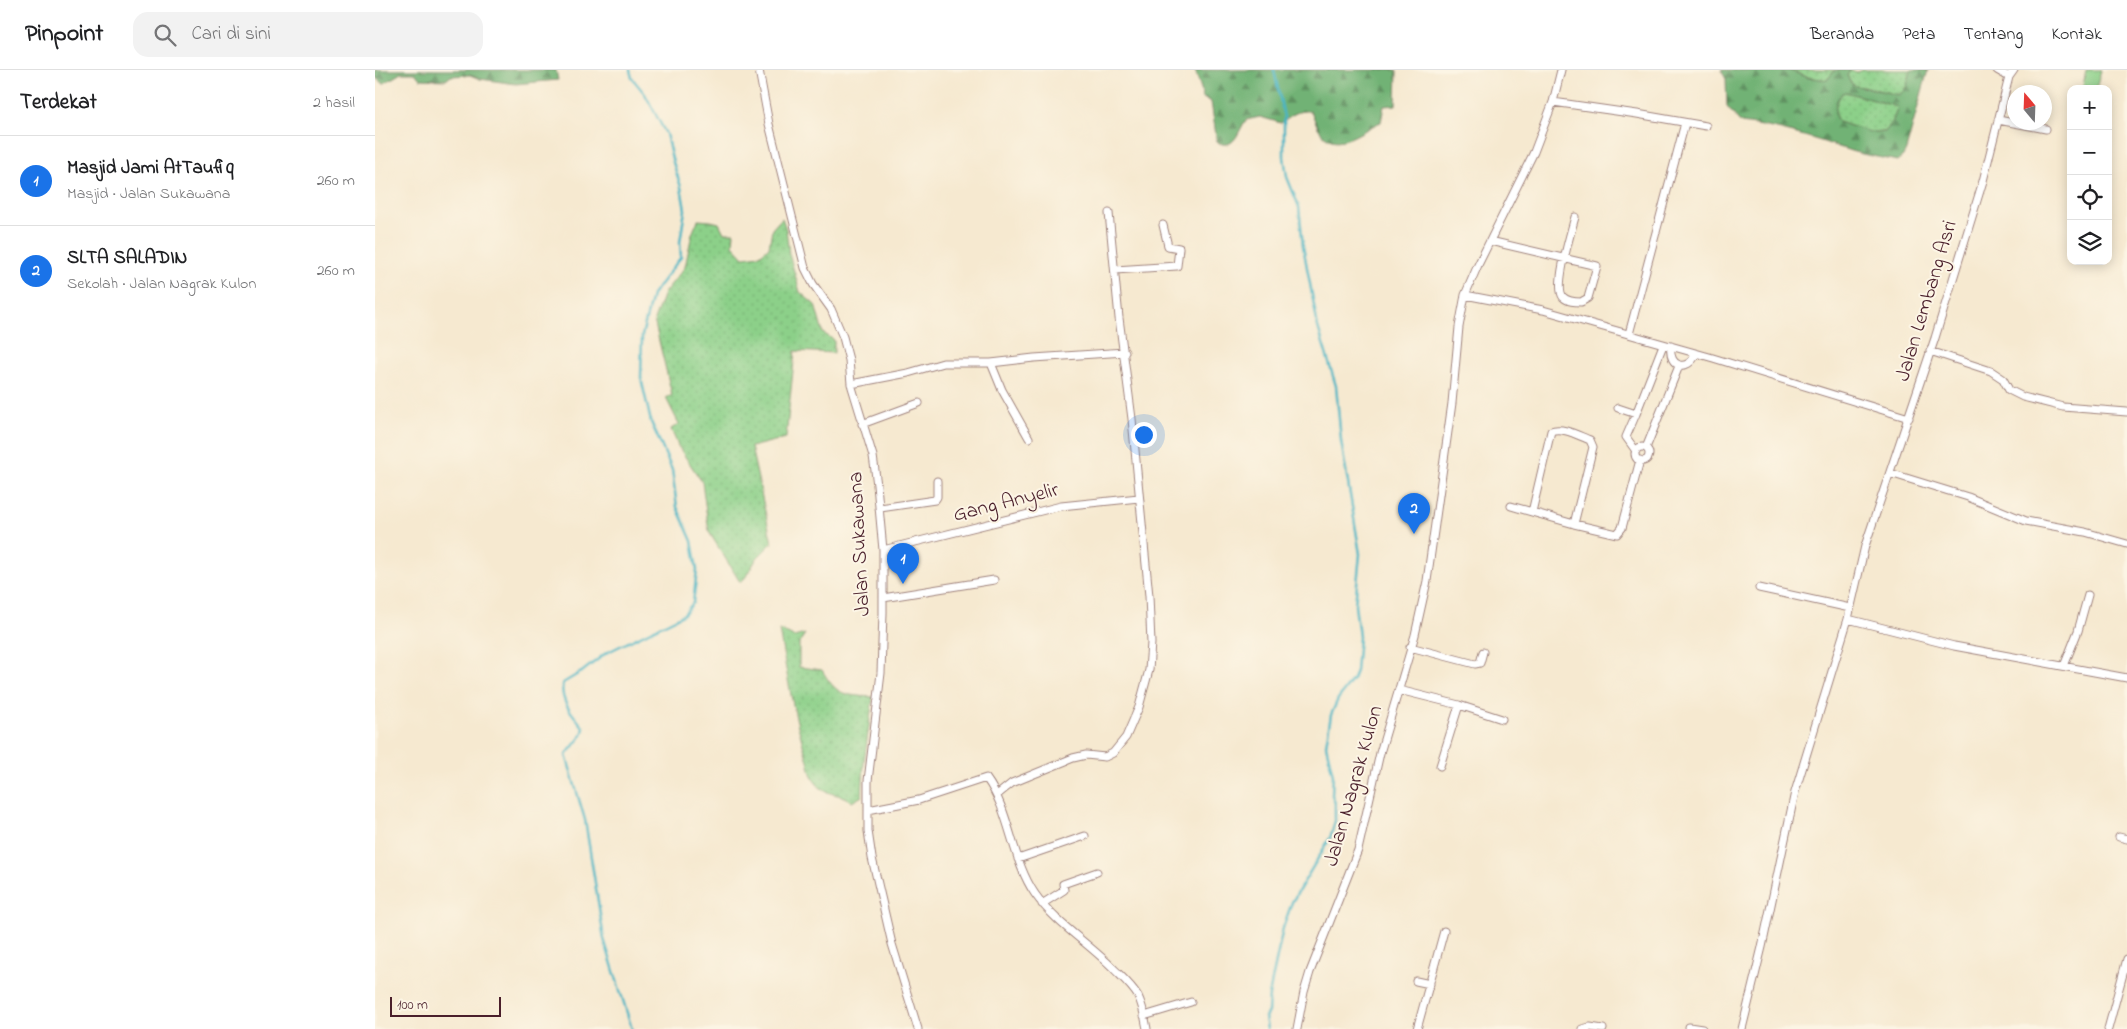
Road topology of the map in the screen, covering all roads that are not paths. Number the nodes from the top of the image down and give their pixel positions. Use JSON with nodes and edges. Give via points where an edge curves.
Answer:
{"nodes":[{"id":1,"x":759,"y":70,"type":"edge"},
{"id":2,"x":1561,"y":70,"type":"edge"},
{"id":3,"x":1997,"y":70,"type":"edge"},
{"id":4,"x":2010,"y":72,"type":"edge"},
{"id":5,"x":1553,"y":102,"type":"junction"},
{"id":6,"x":1998,"y":120,"type":"junction"},
{"id":7,"x":1685,"y":122,"type":"junction"},
{"id":8,"x":2007,"y":122,"type":"edge"},
{"id":9,"x":1706,"y":126,"type":"dead end"},
{"id":10,"x":1109,"y":213,"type":"dead end"},
{"id":11,"x":1575,"y":217,"type":"dead end"},
{"id":12,"x":1163,"y":225,"type":"dead end"},
{"id":13,"x":1490,"y":241,"type":"junction"},
{"id":14,"x":1565,"y":258,"type":"junction"},
{"id":15,"x":1115,"y":270,"type":"junction"},
{"id":16,"x":1465,"y":295,"type":"junction"},
{"id":17,"x":1629,"y":334,"type":"junction"},
{"id":18,"x":1667,"y":346,"type":"junction"},
{"id":19,"x":1930,"y":351,"type":"junction"},
{"id":20,"x":1125,"y":352,"type":"junction"},
{"id":21,"x":1697,"y":354,"type":"junction"},
{"id":22,"x":991,"y":363,"type":"junction"},
{"id":23,"x":1679,"y":366,"type":"junction"},
{"id":24,"x":851,"y":384,"type":"junction"},
{"id":25,"x":919,"y":403,"type":"dead end"},
{"id":26,"x":1618,"y":408,"type":"dead end"},
{"id":27,"x":2127,"y":412,"type":"edge"},
{"id":28,"x":1636,"y":414,"type":"junction"},
{"id":29,"x":1909,"y":418,"type":"junction"},
{"id":30,"x":862,"y":424,"type":"junction"},
{"id":31,"x":1029,"y":438,"type":"dead end"},
{"id":32,"x":1646,"y":448,"type":"junction"},
{"id":33,"x":1636,"y":451,"type":"junction"},
{"id":34,"x":1640,"y":460,"type":"junction"},
{"id":35,"x":1890,"y":473,"type":"junction"},
{"id":36,"x":937,"y":481,"type":"dead end"},
{"id":37,"x":1139,"y":498,"type":"junction"},
{"id":38,"x":1511,"y":506,"type":"dead end"},
{"id":39,"x":880,"y":508,"type":"junction"},
{"id":40,"x":1532,"y":512,"type":"junction"},
{"id":41,"x":1574,"y":524,"type":"junction"},
{"id":42,"x":2127,"y":544,"type":"edge"},
{"id":43,"x":883,"y":550,"type":"junction"},
{"id":44,"x":994,"y":580,"type":"dead end"},
{"id":45,"x":1759,"y":588,"type":"dead end"},
{"id":46,"x":2088,"y":595,"type":"dead end"},
{"id":47,"x":883,"y":598,"type":"junction"},
{"id":48,"x":1850,"y":608,"type":"junction"},
{"id":49,"x":1848,"y":619,"type":"junction"},
{"id":50,"x":1410,"y":647,"type":"junction"},
{"id":51,"x":1483,"y":652,"type":"dead end"},
{"id":52,"x":2064,"y":666,"type":"junction"},
{"id":53,"x":2127,"y":678,"type":"edge"},
{"id":54,"x":1399,"y":690,"type":"junction"},
{"id":55,"x":1459,"y":705,"type":"junction"},
{"id":56,"x":1502,"y":719,"type":"dead end"},
{"id":57,"x":1440,"y":766,"type":"dead end"},
{"id":58,"x":997,"y":795,"type":"junction"},
{"id":59,"x":868,"y":810,"type":"junction"},
{"id":60,"x":1085,"y":836,"type":"dead end"},
{"id":61,"x":1018,"y":859,"type":"junction"},
{"id":62,"x":1097,"y":872,"type":"dead end"},
{"id":63,"x":1042,"y":904,"type":"junction"},
{"id":64,"x":1444,"y":931,"type":"dead end"},
{"id":65,"x":2127,"y":959,"type":"edge"},
{"id":66,"x":1416,"y":981,"type":"dead end"},
{"id":67,"x":1430,"y":984,"type":"junction"},
{"id":68,"x":1191,"y":1002,"type":"dead end"},
{"id":69,"x":1144,"y":1016,"type":"junction"},
{"id":70,"x":1689,"y":1026,"type":"dead end"},
{"id":71,"x":918,"y":1029,"type":"edge"},
{"id":72,"x":1147,"y":1029,"type":"edge"},
{"id":73,"x":1297,"y":1029,"type":"edge"},
{"id":74,"x":1417,"y":1029,"type":"edge"},
{"id":75,"x":1583,"y":1029,"type":"edge"},
{"id":76,"x":1603,"y":1029,"type":"edge"},
{"id":77,"x":1702,"y":1029,"type":"edge"},
{"id":78,"x":1743,"y":1029,"type":"edge"},
{"id":79,"x":2108,"y":1029,"type":"edge"}],
"edges":[{"from":1,"to":24,"type":"street","name":"Jalan Sukawana","via":[[805,268],[831,309],[843,337]]},
{"from":2,"to":5,"type":"street","name":"Jalan Nagrak Kulon"},
{"from":3,"to":4,"type":"street","name":"Jalan Lembang Asri"},
{"from":4,"to":6,"type":"street","name":"Jalan Lembang Asri"},
{"from":5,"to":7,"type":"street"},
{"from":5,"to":13,"type":"street","name":"Jalan Nagrak Kulon","via":[[1534,152]]},
{"from":6,"to":8,"type":"street"},
{"from":6,"to":19,"type":"street","name":"Jalan Lembang Asri","via":[[1983,181]]},
{"from":7,"to":9,"type":"street"},
{"from":7,"to":17,"type":"street"},
{"from":10,"to":15,"type":"street"},
{"from":11,"to":14,"type":"street"},
{"from":12,"to":15,"type":"street","via":[[1168,246],[1179,248],[1177,266]]},
{"from":13,"to":14,"type":"street"},
{"from":13,"to":16,"type":"street","name":"Jalan Nagrak Kulon"},
{"from":14,"to":14,"type":"street","via":[[1597,267],[1588,298],[1583,302],[1569,301],[1562,295]]},
{"from":15,"to":20,"type":"street"},
{"from":16,"to":17,"type":"street","via":[[1543,310]]},
{"from":16,"to":50,"type":"street","name":"Jalan Nagrak Kulon","via":[[1424,596]]},
{"from":17,"to":18,"type":"street"},
{"from":18,"to":21,"type":"street"},
{"from":18,"to":23,"type":"street","via":[[1673,362]]},
{"from":18,"to":28,"type":"street"},
{"from":19,"to":27,"type":"street","via":[[1991,372],[2003,379],[2009,390],[2023,396],[2063,407]]},
{"from":19,"to":29,"type":"street","name":"Jalan Lembang Asri"},
{"from":20,"to":22,"type":"street"},
{"from":20,"to":37,"type":"street"},
{"from":21,"to":23,"type":"street","via":[[1686,365]]},
{"from":21,"to":29,"type":"street"},
{"from":22,"to":24,"type":"street","via":[[943,363],[908,374]]},
{"from":22,"to":31,"type":"street"},
{"from":23,"to":32,"type":"street"},
{"from":24,"to":30,"type":"street","name":"Jalan Sukawana"},
{"from":25,"to":30,"type":"street"},
{"from":26,"to":28,"type":"street"},
{"from":28,"to":33,"type":"street","via":[[1626,437]]},
{"from":29,"to":35,"type":"street","name":"Jalan Lembang Asri"},
{"from":30,"to":39,"type":"street","name":"Jalan Sukawana","via":[[873,456]]},
{"from":32,"to":33,"type":"street"},
{"from":32,"to":34,"type":"street","via":[[1649,456]]},
{"from":33,"to":34,"type":"street","via":[[1635,456]]},
{"from":34,"to":41,"type":"street","via":[[1620,532],[1614,534]]},
{"from":35,"to":42,"type":"street","via":[[1969,497],[2026,521]]},
{"from":35,"to":48,"type":"street","name":"Jalan Lembang Asri","via":[[1865,546]]},
{"from":36,"to":39,"type":"street","via":[[935,500]]},
{"from":37,"to":43,"type":"street","name":"Gang Anyelir","via":[[1061,506]]},
{"from":37,"to":58,"type":"street","via":[[1149,596],[1151,658],[1126,737],[1109,756],[1073,758],[1012,783]]},
{"from":38,"to":40,"type":"street"},
{"from":39,"to":43,"type":"street","name":"Jalan Sukawana"},
{"from":40,"to":41,"type":"street"},
{"from":40,"to":41,"type":"street","via":[[1551,431],[1568,432],[1590,440],[1593,447]]},
{"from":43,"to":47,"type":"street","name":"Jalan Sukawana"},
{"from":44,"to":47,"type":"street"},
{"from":45,"to":48,"type":"street"},
{"from":46,"to":52,"type":"street"},
{"from":47,"to":59,"type":"street","name":"Jalan Sukawana","via":[[881,673],[870,754]]},
{"from":48,"to":49,"type":"street","name":"Jalan Lembang Asri"},
{"from":49,"to":52,"type":"street","via":[[1954,646]]},
{"from":49,"to":78,"type":"street","name":"Jalan Lembang Asri","via":[[1795,792]]},
{"from":50,"to":51,"type":"street","via":[[1475,664],[1480,663]]},
{"from":50,"to":54,"type":"street","name":"Jalan Nagrak Kulon"},
{"from":52,"to":53,"type":"street"},
{"from":54,"to":55,"type":"street"},
{"from":54,"to":73,"type":"street","name":"Jalan Nagrak Kulon","via":[[1378,761],[1358,850],[1308,979]]},
{"from":55,"to":56,"type":"street"},
{"from":55,"to":57,"type":"street"},
{"from":58,"to":59,"type":"street","via":[[984,778],[919,800]]},
{"from":58,"to":61,"type":"street"},
{"from":59,"to":71,"type":"street","name":"Jalan Sukawana","via":[[870,846],[878,886]]},
{"from":60,"to":61,"type":"street"},
{"from":61,"to":63,"type":"street"},
{"from":62,"to":63,"type":"street","via":[[1063,884],[1064,890]]},
{"from":63,"to":69,"type":"street","via":[[1132,988]]},
{"from":64,"to":67,"type":"street"},
{"from":65,"to":79,"type":"street"},
{"from":66,"to":67,"type":"street"},
{"from":67,"to":74,"type":"street"},
{"from":68,"to":69,"type":"street"},
{"from":69,"to":72,"type":"street"},
{"from":70,"to":77,"type":"street"},
{"from":75,"to":76,"type":"street"}]}
